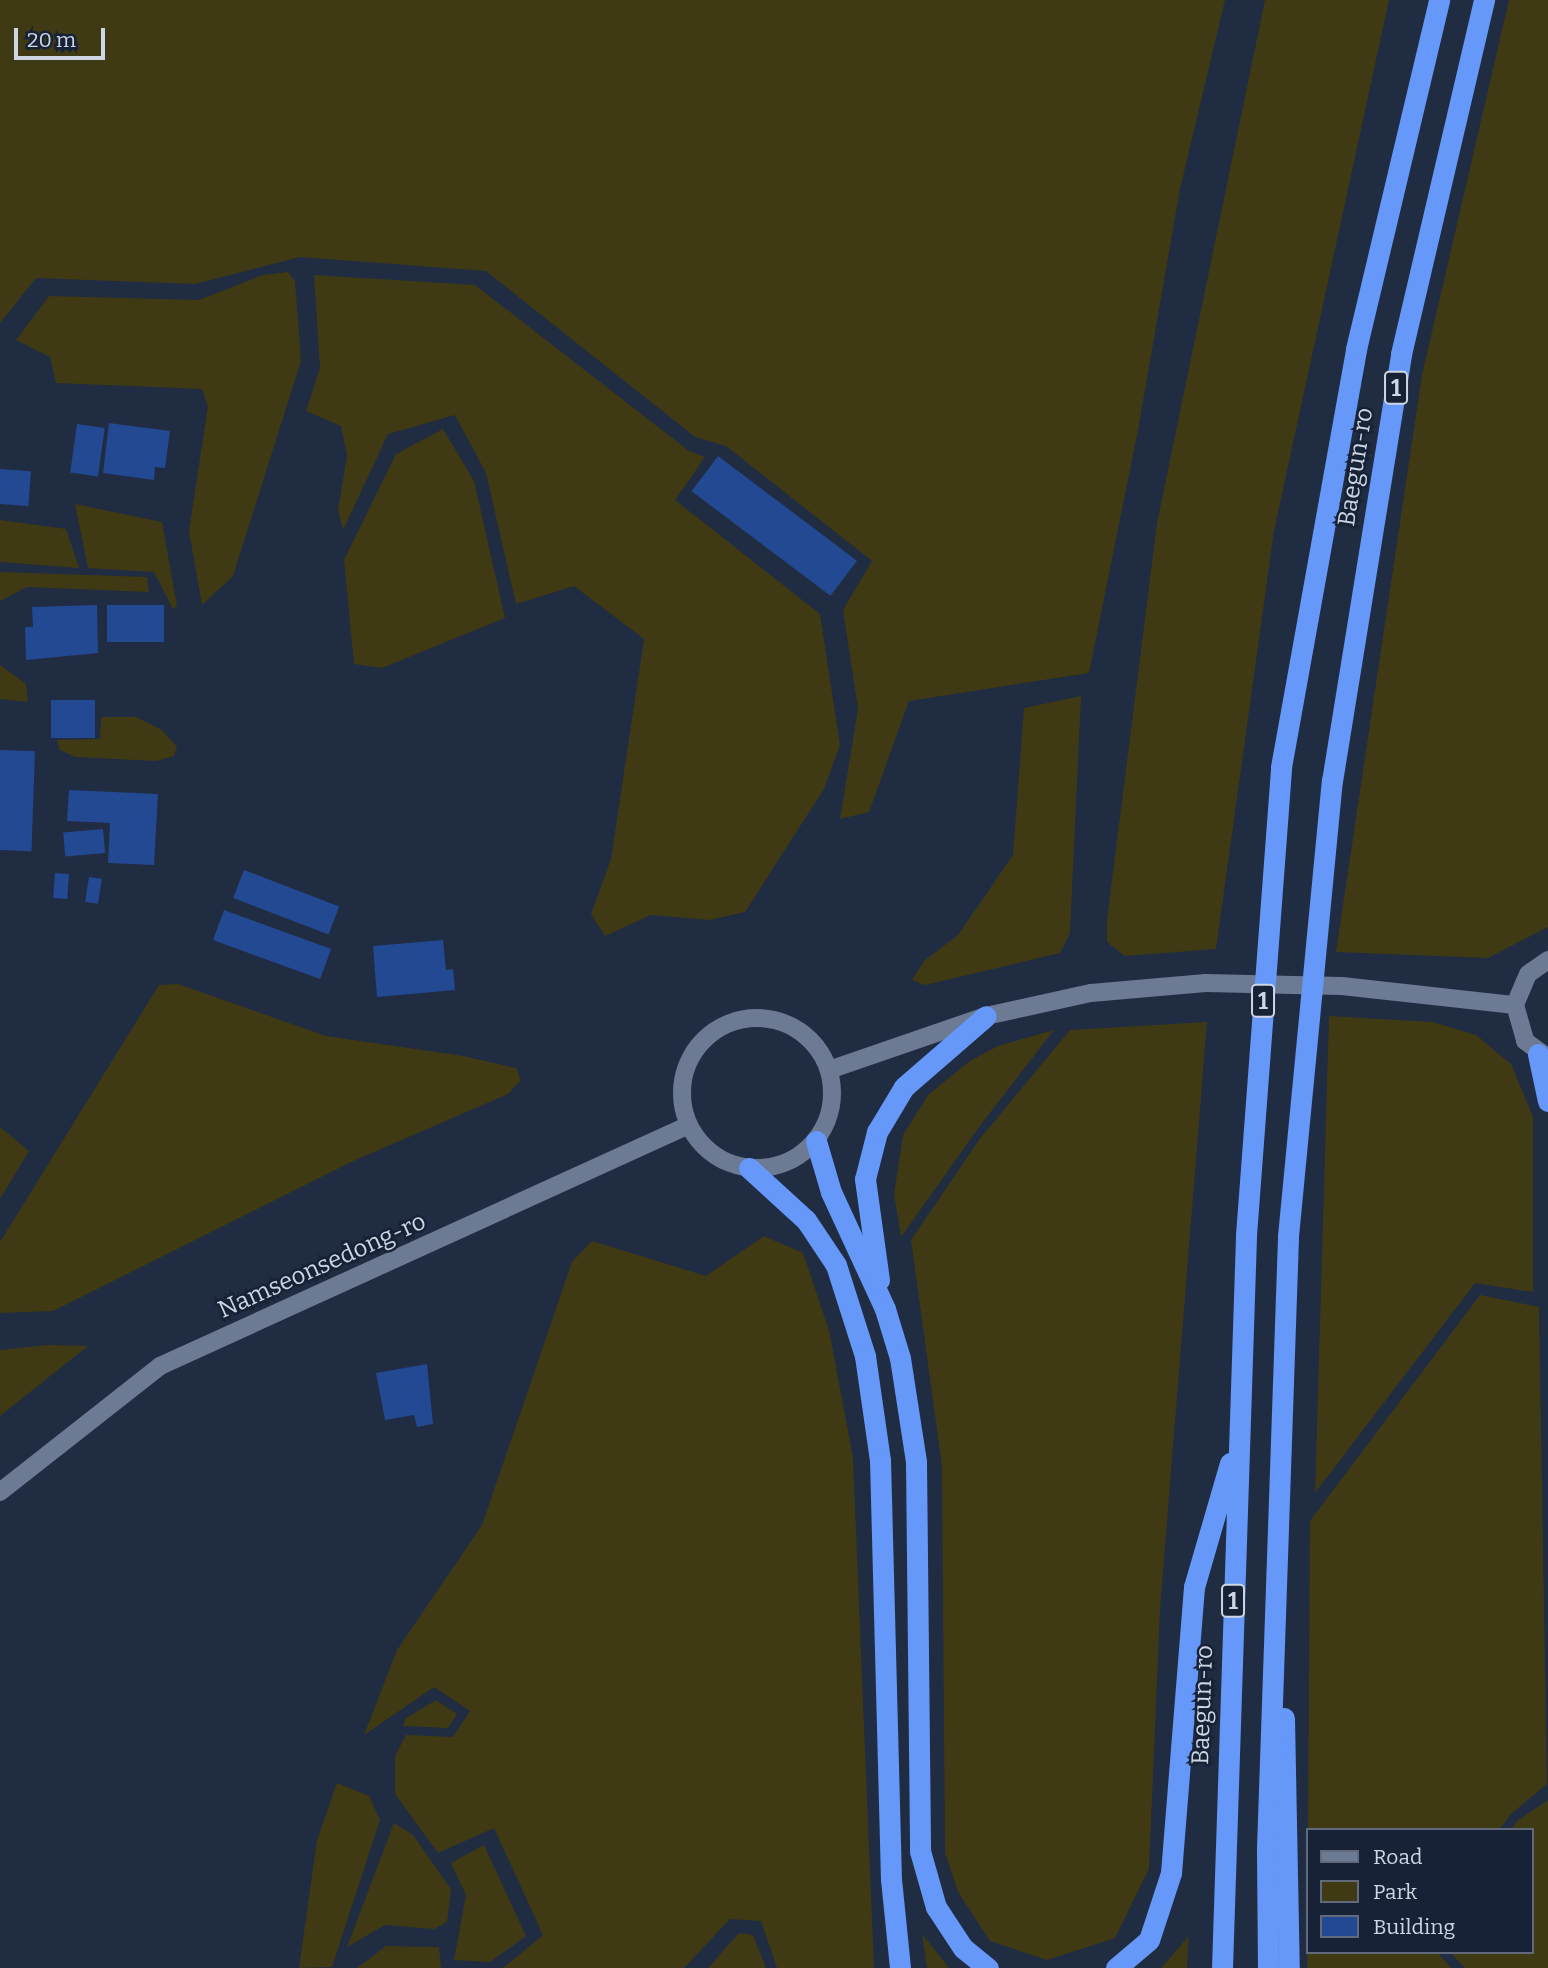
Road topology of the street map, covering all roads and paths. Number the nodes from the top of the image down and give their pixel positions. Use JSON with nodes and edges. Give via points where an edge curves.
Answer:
{"nodes":[{"id":1,"x":1439,"y":0,"type":"edge"},
{"id":2,"x":1484,"y":0,"type":"edge"},
{"id":3,"x":1548,"y":960,"type":"edge"},
{"id":4,"x":1515,"y":1005,"type":"junction"},
{"id":5,"x":986,"y":1016,"type":"junction"},
{"id":6,"x":1543,"y":1056,"type":"edge"},
{"id":7,"x":829,"y":1070,"type":"junction"},
{"id":8,"x":1548,"y":1101,"type":"edge"},
{"id":9,"x":689,"y":1125,"type":"junction"},
{"id":10,"x":816,"y":1141,"type":"junction"},
{"id":11,"x":748,"y":1168,"type":"junction"},
{"id":12,"x":885,"y":1309,"type":"junction"},
{"id":13,"x":1239,"y":1431,"type":"junction"},
{"id":14,"x":0,"y":1492,"type":"edge"},
{"id":15,"x":1279,"y":1518,"type":"junction"},
{"id":16,"x":900,"y":1968,"type":"edge"},
{"id":17,"x":988,"y":1968,"type":"edge"},
{"id":18,"x":1116,"y":1968,"type":"edge"},
{"id":19,"x":1222,"y":1968,"type":"edge"},
{"id":20,"x":1268,"y":1968,"type":"edge"},
{"id":21,"x":1289,"y":1968,"type":"edge"}],
"edges":[{"from":1,"to":13,"type":"highway","name":"Baegun-ro","number":"1","via":[[1356,349],[1281,767],[1246,1235]]},
{"from":2,"to":15,"type":"highway","name":"Baegun-ro","number":"1","via":[[1401,354],[1332,781],[1289,1236]]},
{"from":3,"to":4,"type":"street","via":[[1528,974]]},
{"from":4,"to":5,"type":"street","via":[[1342,986],[1206,983],[1091,993]]},
{"from":4,"to":6,"type":"street","via":[[1521,1032]]},
{"from":5,"to":7,"type":"street"},
{"from":5,"to":12,"type":"highway","via":[[904,1087],[877,1132],[865,1179]]},
{"from":6,"to":8,"type":"highway"},
{"from":7,"to":9,"type":"street","via":[[818,1048],[800,1031],[778,1021],[753,1018],[729,1023],[708,1036],[692,1055],[683,1077],[682,1102]]},
{"from":7,"to":10,"type":"street","via":[[833,1094],[828,1119]]},
{"from":9,"to":11,"type":"street","via":[[704,1146],[724,1161]]},
{"from":9,"to":14,"type":"street","name":"Namseonsedong-ro","via":[[160,1366]]},
{"from":10,"to":11,"type":"street","via":[[797,1158],[774,1167]]},
{"from":10,"to":12,"type":"highway","via":[[831,1192]]},
{"from":11,"to":16,"type":"highway","via":[[806,1220],[836,1265],[866,1356],[880,1460],[891,1879]]},
{"from":12,"to":17,"type":"highway","via":[[900,1358],[916,1461],[920,1851],[936,1907],[963,1948]]},
{"from":13,"to":18,"type":"highway","via":[[1194,1587],[1171,1873],[1149,1940]]},
{"from":13,"to":19,"type":"highway","name":"Baegun-ro","number":"1"},
{"from":15,"to":20,"type":"highway","number":"1","via":[[1267,1848]]},
{"from":15,"to":21,"type":"highway"}]}
